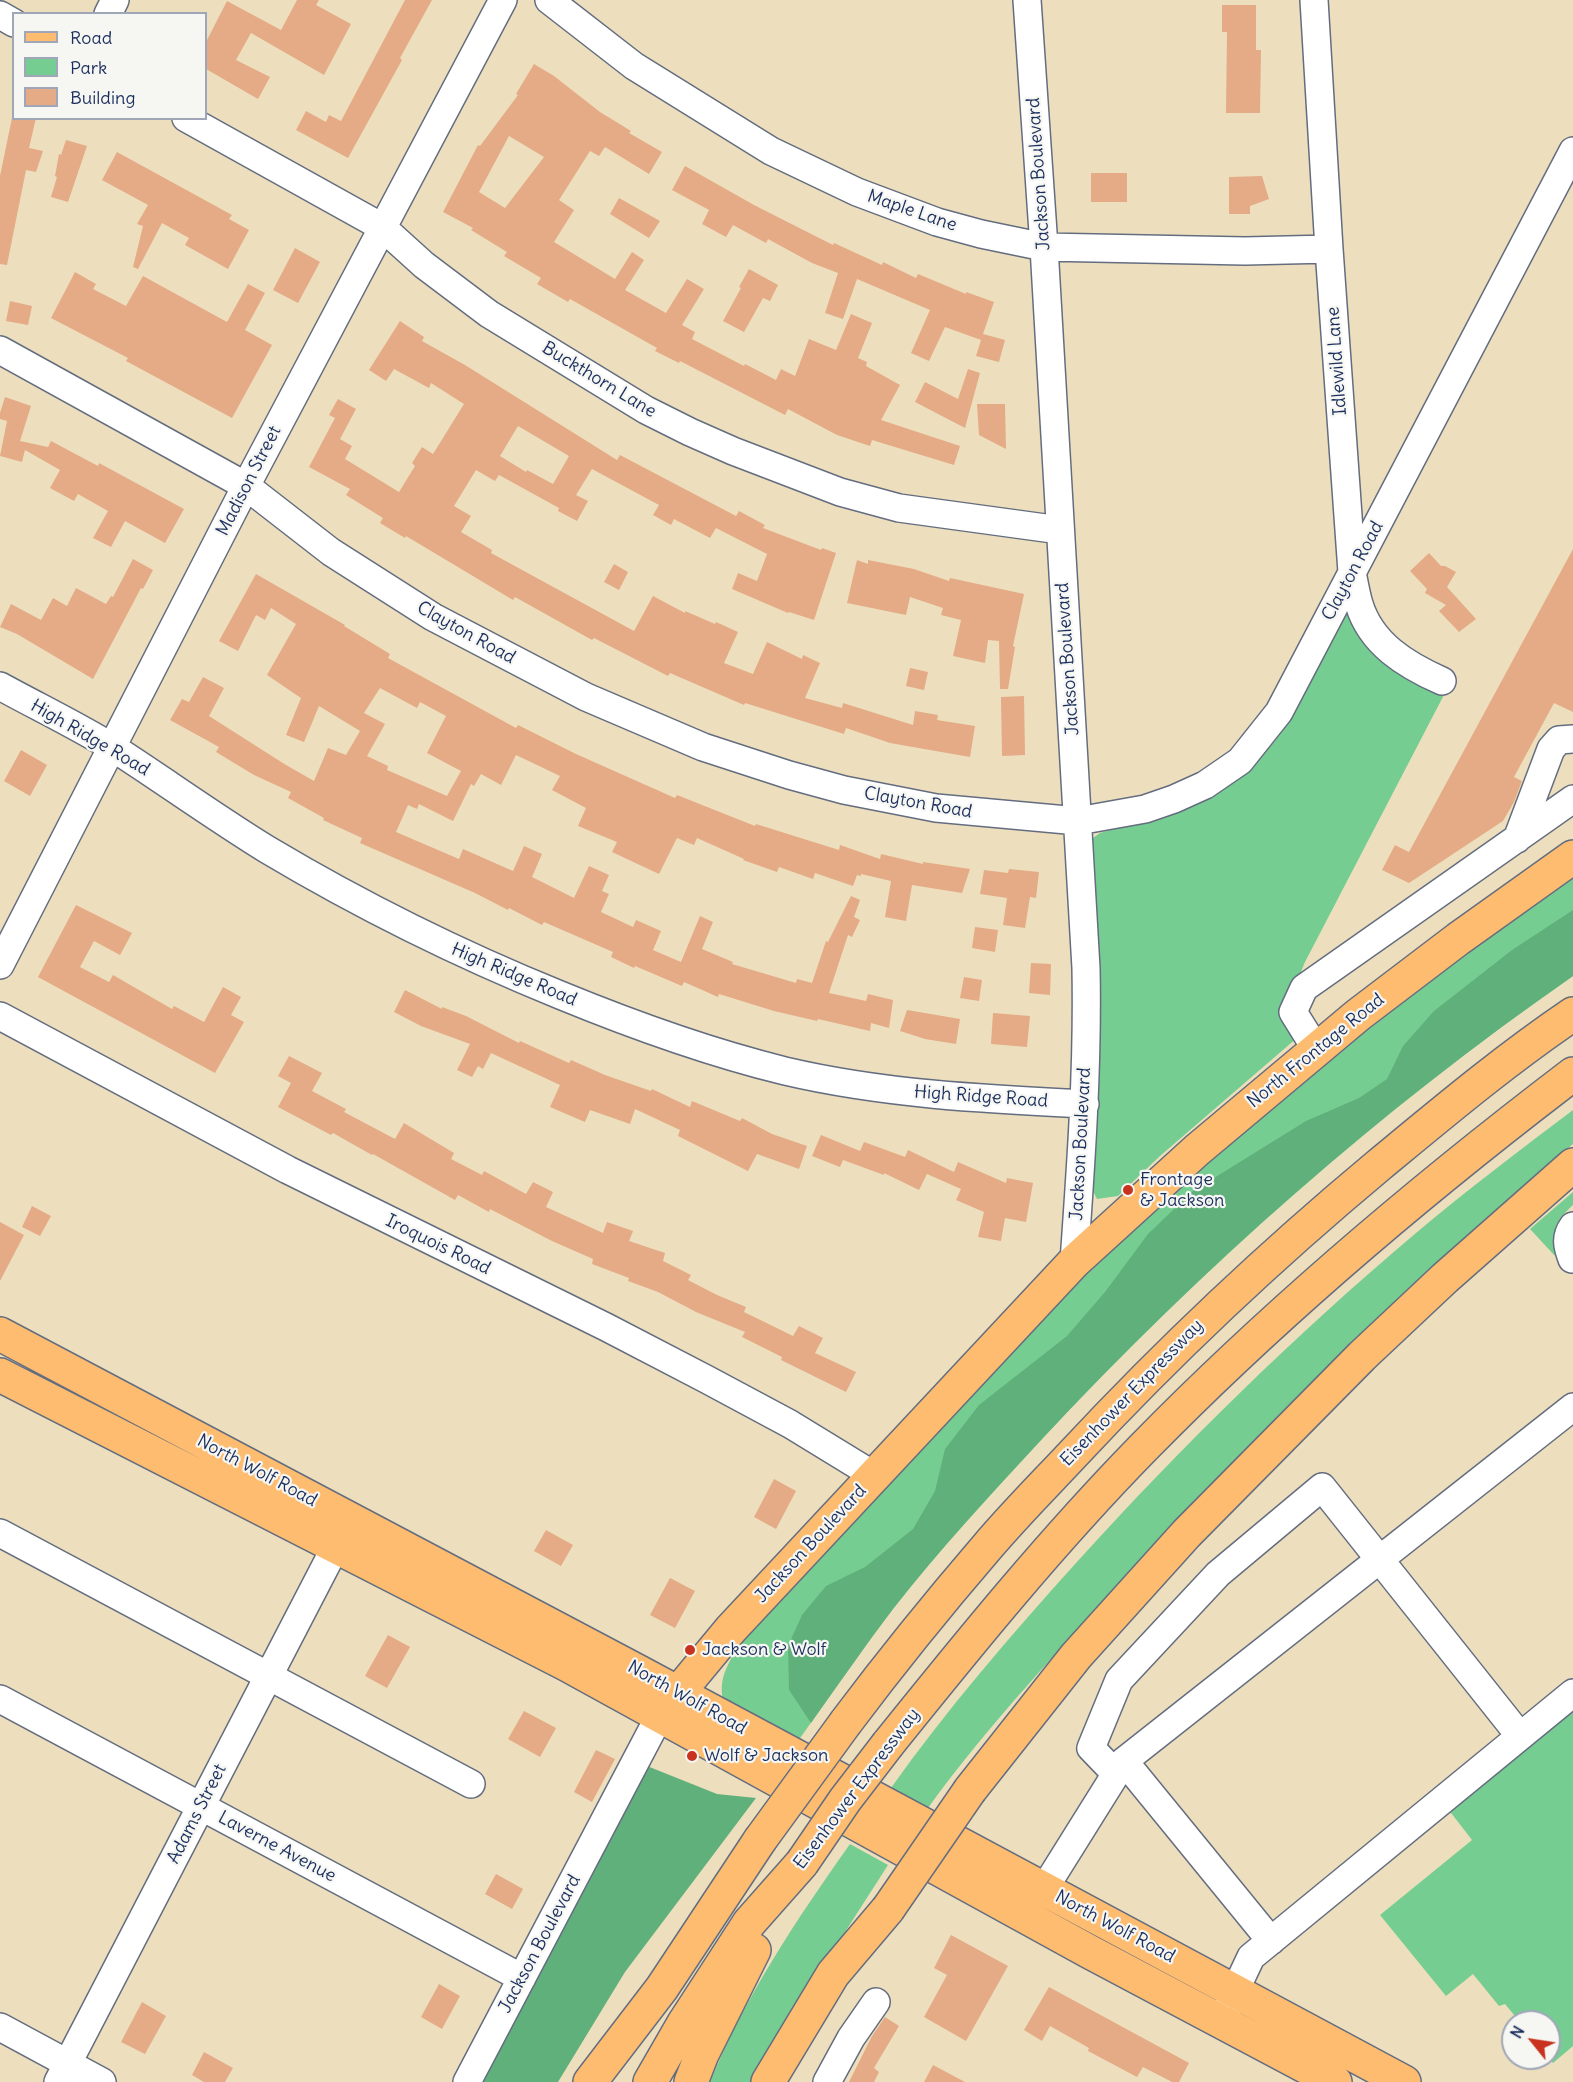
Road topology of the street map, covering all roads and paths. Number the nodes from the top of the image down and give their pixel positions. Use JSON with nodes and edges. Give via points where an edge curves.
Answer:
{"nodes":[{"id":1,"x":503,"y":0,"type":"edge"},
{"id":2,"x":549,"y":0,"type":"edge"},
{"id":3,"x":1027,"y":0,"type":"edge"},
{"id":4,"x":1314,"y":0,"type":"edge"},
{"id":5,"x":190,"y":120,"type":"edge"},
{"id":6,"x":1573,"y":151,"type":"edge"},
{"id":7,"x":382,"y":227,"type":"junction"},
{"id":8,"x":1044,"y":247,"type":"junction"},
{"id":9,"x":1329,"y":249,"type":"junction"},
{"id":10,"x":0,"y":350,"type":"edge"},
{"id":11,"x":246,"y":486,"type":"junction"},
{"id":12,"x":1060,"y":530,"type":"junction"},
{"id":13,"x":1352,"y":572,"type":"junction"},
{"id":14,"x":1442,"y":681,"type":"dead end"},
{"id":15,"x":0,"y":687,"type":"edge"},
{"id":16,"x":1573,"y":739,"type":"edge"},
{"id":17,"x":112,"y":747,"type":"junction"},
{"id":18,"x":1573,"y":799,"type":"edge"},
{"id":19,"x":1078,"y":821,"type":"junction"},
{"id":20,"x":1516,"y":838,"type":"junction"},
{"id":21,"x":1573,"y":857,"type":"edge"},
{"id":22,"x":0,"y":965,"type":"edge"},
{"id":23,"x":1573,"y":1014,"type":"edge"},
{"id":24,"x":0,"y":1016,"type":"edge"},
{"id":25,"x":1316,"y":1049,"type":"junction"},
{"id":26,"x":1573,"y":1074,"type":"edge"},
{"id":27,"x":1085,"y":1104,"type":"junction"},
{"id":28,"x":1573,"y":1166,"type":"edge"},
{"id":29,"x":1573,"y":1226,"type":"edge"},
{"id":30,"x":1572,"y":1259,"type":"edge"},
{"id":31,"x":1074,"y":1262,"type":"junction"},
{"id":32,"x":0,"y":1334,"type":"edge"},
{"id":33,"x":0,"y":1375,"type":"edge"},
{"id":34,"x":1573,"y":1407,"type":"edge"},
{"id":35,"x":876,"y":1476,"type":"junction"},
{"id":36,"x":0,"y":1533,"type":"edge"},
{"id":37,"x":343,"y":1533,"type":"junction"},
{"id":38,"x":1380,"y":1559,"type":"junction"},
{"id":39,"x":268,"y":1678,"type":"junction"},
{"id":40,"x":1573,"y":1693,"type":"edge"},
{"id":41,"x":0,"y":1699,"type":"edge"},
{"id":42,"x":668,"y":1704,"type":"junction"},
{"id":43,"x":1520,"y":1737,"type":"junction"},
{"id":44,"x":1120,"y":1767,"type":"junction"},
{"id":45,"x":471,"y":1784,"type":"dead end"},
{"id":46,"x":202,"y":1806,"type":"junction"},
{"id":47,"x":795,"y":1872,"type":"junction"},
{"id":48,"x":1044,"y":1889,"type":"junction"},
{"id":49,"x":888,"y":1908,"type":"junction"},
{"id":50,"x":1271,"y":1941,"type":"junction"},
{"id":51,"x":522,"y":1978,"type":"junction"},
{"id":52,"x":662,"y":1988,"type":"junction"},
{"id":53,"x":1235,"y":1991,"type":"junction"},
{"id":54,"x":876,"y":2002,"type":"dead end"},
{"id":55,"x":1220,"y":2022,"type":"junction"},
{"id":56,"x":0,"y":2027,"type":"edge"},
{"id":57,"x":63,"y":2073,"type":"edge"},
{"id":58,"x":102,"y":2082,"type":"edge"},
{"id":59,"x":467,"y":2082,"type":"edge"},
{"id":60,"x":590,"y":2082,"type":"edge"},
{"id":61,"x":615,"y":2082,"type":"edge"},
{"id":62,"x":650,"y":2082,"type":"edge"},
{"id":63,"x":691,"y":2082,"type":"edge"},
{"id":64,"x":768,"y":2082,"type":"edge"},
{"id":65,"x":790,"y":2082,"type":"edge"},
{"id":66,"x":827,"y":2082,"type":"edge"},
{"id":67,"x":1335,"y":2082,"type":"edge"},
{"id":68,"x":1404,"y":2082,"type":"edge"}],
"edges":[{"from":1,"to":7,"type":"street","name":"Madison Street"},
{"from":2,"to":8,"type":"street","name":"Maple Lane","via":[[634,66],[762,146],[819,175],[937,222]]},
{"from":3,"to":8,"type":"street","name":"Jackson Boulevard"},
{"from":4,"to":9,"type":"street","name":"Idlewild Lane"},
{"from":5,"to":7,"type":"street","name":"Buckthorn Lane"},
{"from":6,"to":13,"type":"street","name":"Clayton Road"},
{"from":7,"to":11,"type":"street","name":"Madison Street"},
{"from":7,"to":12,"type":"street","name":"Buckthorn Lane","via":[[489,314],[646,410],[733,451],[840,492],[899,508]]},
{"from":8,"to":9,"type":"street","name":"Maple Lane"},
{"from":8,"to":12,"type":"street","name":"Jackson Boulevard"},
{"from":9,"to":13,"type":"street","name":"Idlewild Lane"},
{"from":10,"to":11,"type":"street","name":"Clayton Road"},
{"from":11,"to":17,"type":"street","name":"Madison Street"},
{"from":11,"to":19,"type":"street","name":"Clayton Road","via":[[330,552],[432,617],[586,697],[703,747],[844,790],[936,808]]},
{"from":12,"to":19,"type":"street","name":"Jackson Boulevard"},
{"from":13,"to":14,"type":"street","name":"Idlewild Lane","via":[[1359,604],[1381,642],[1400,659]]},
{"from":13,"to":19,"type":"street","name":"Clayton Road","via":[[1279,712],[1240,761],[1205,785],[1174,799],[1145,809]]},
{"from":15,"to":17,"type":"street","name":"High Ridge Road"},
{"from":16,"to":20,"type":"street","via":[[1559,740],[1551,749]]},
{"from":17,"to":22,"type":"street","name":"Madison Street"},
{"from":17,"to":27,"type":"street","name":"High Ridge Road","via":[[269,850],[393,919],[520,979],[646,1029],[785,1071],[875,1087],[952,1097]]},
{"from":18,"to":20,"type":"street"},
{"from":19,"to":27,"type":"street","name":"Jackson Boulevard","via":[[1087,991]]},
{"from":20,"to":25,"type":"street","via":[[1304,988],[1293,1012]]},
{"from":21,"to":25,"type":"main road","name":"North Frontage Road","via":[[1458,939]]},
{"from":23,"to":52,"type":"main road","name":"Eisenhower Expressway","bridge":true,"via":[[1400,1148],[1224,1300],[988,1545],[846,1722],[760,1840]]},
{"from":24,"to":35,"type":"street","name":"Iroquois Road","via":[[288,1170],[706,1379]]},
{"from":25,"to":31,"type":"main road","name":"North Frontage Road"},
{"from":26,"to":47,"type":"main road","name":"Eisenhower Expressway","bridge":true,"via":[[1408,1203],[1215,1377],[1143,1448],[979,1632],[845,1800]]},
{"from":27,"to":31,"type":"street","name":"Jackson Boulevard"},
{"from":28,"to":49,"type":"main road","bridge":true,"via":[[1362,1356],[1122,1603],[970,1790]]},
{"from":29,"to":30,"type":"street","via":[[1567,1239]]},
{"from":31,"to":35,"type":"main road","name":"Jackson Boulevard"},
{"from":32,"to":37,"type":"main road","name":"North Wolf Road"},
{"from":33,"to":37,"type":"main road","name":"North Wolf Road"},
{"from":34,"to":38,"type":"street"},
{"from":35,"to":42,"type":"main road","name":"Jackson Boulevard","via":[[731,1629]]},
{"from":36,"to":39,"type":"street"},
{"from":37,"to":39,"type":"street","name":"Adams Street"},
{"from":37,"to":42,"type":"main road","name":"North Wolf Road"},
{"from":38,"to":43,"type":"street"},
{"from":38,"to":44,"type":"street"},
{"from":38,"to":44,"type":"street","via":[[1322,1487],[1218,1574],[1119,1680],[1091,1748]]},
{"from":39,"to":45,"type":"street"},
{"from":39,"to":46,"type":"street","name":"Adams Street"},
{"from":40,"to":43,"type":"street"},
{"from":41,"to":46,"type":"street","name":"Laverne Avenue"},
{"from":42,"to":48,"type":"main road","name":"North Wolf Road"},
{"from":42,"to":51,"type":"street","name":"Jackson Boulevard"},
{"from":42,"to":55,"type":"main road","name":"North Wolf Road","via":[[707,1743]]},
{"from":43,"to":50,"type":"street"},
{"from":44,"to":48,"type":"street"},
{"from":44,"to":50,"type":"street"},
{"from":46,"to":51,"type":"street","name":"Laverne Avenue"},
{"from":46,"to":57,"type":"street","name":"Adams Street"},
{"from":47,"to":62,"type":"main road","via":[[749,1923]]},
{"from":47,"to":63,"type":"main road","via":[[743,1969]]},
{"from":48,"to":53,"type":"main road","name":"North Wolf Road"},
{"from":49,"to":64,"type":"main road","via":[[833,1974]]},
{"from":49,"to":65,"type":"main road"},
{"from":50,"to":53,"type":"street","via":[[1251,1957]]},
{"from":51,"to":59,"type":"street","name":"Jackson Boulevard"},
{"from":52,"to":60,"type":"main road"},
{"from":52,"to":61,"type":"main road"},
{"from":53,"to":55,"type":"street"},
{"from":53,"to":68,"type":"main road","name":"North Wolf Road"},
{"from":54,"to":66,"type":"street"},
{"from":55,"to":67,"type":"main road","name":"North Wolf Road"},
{"from":56,"to":57,"type":"street"},
{"from":57,"to":58,"type":"street"}]}
